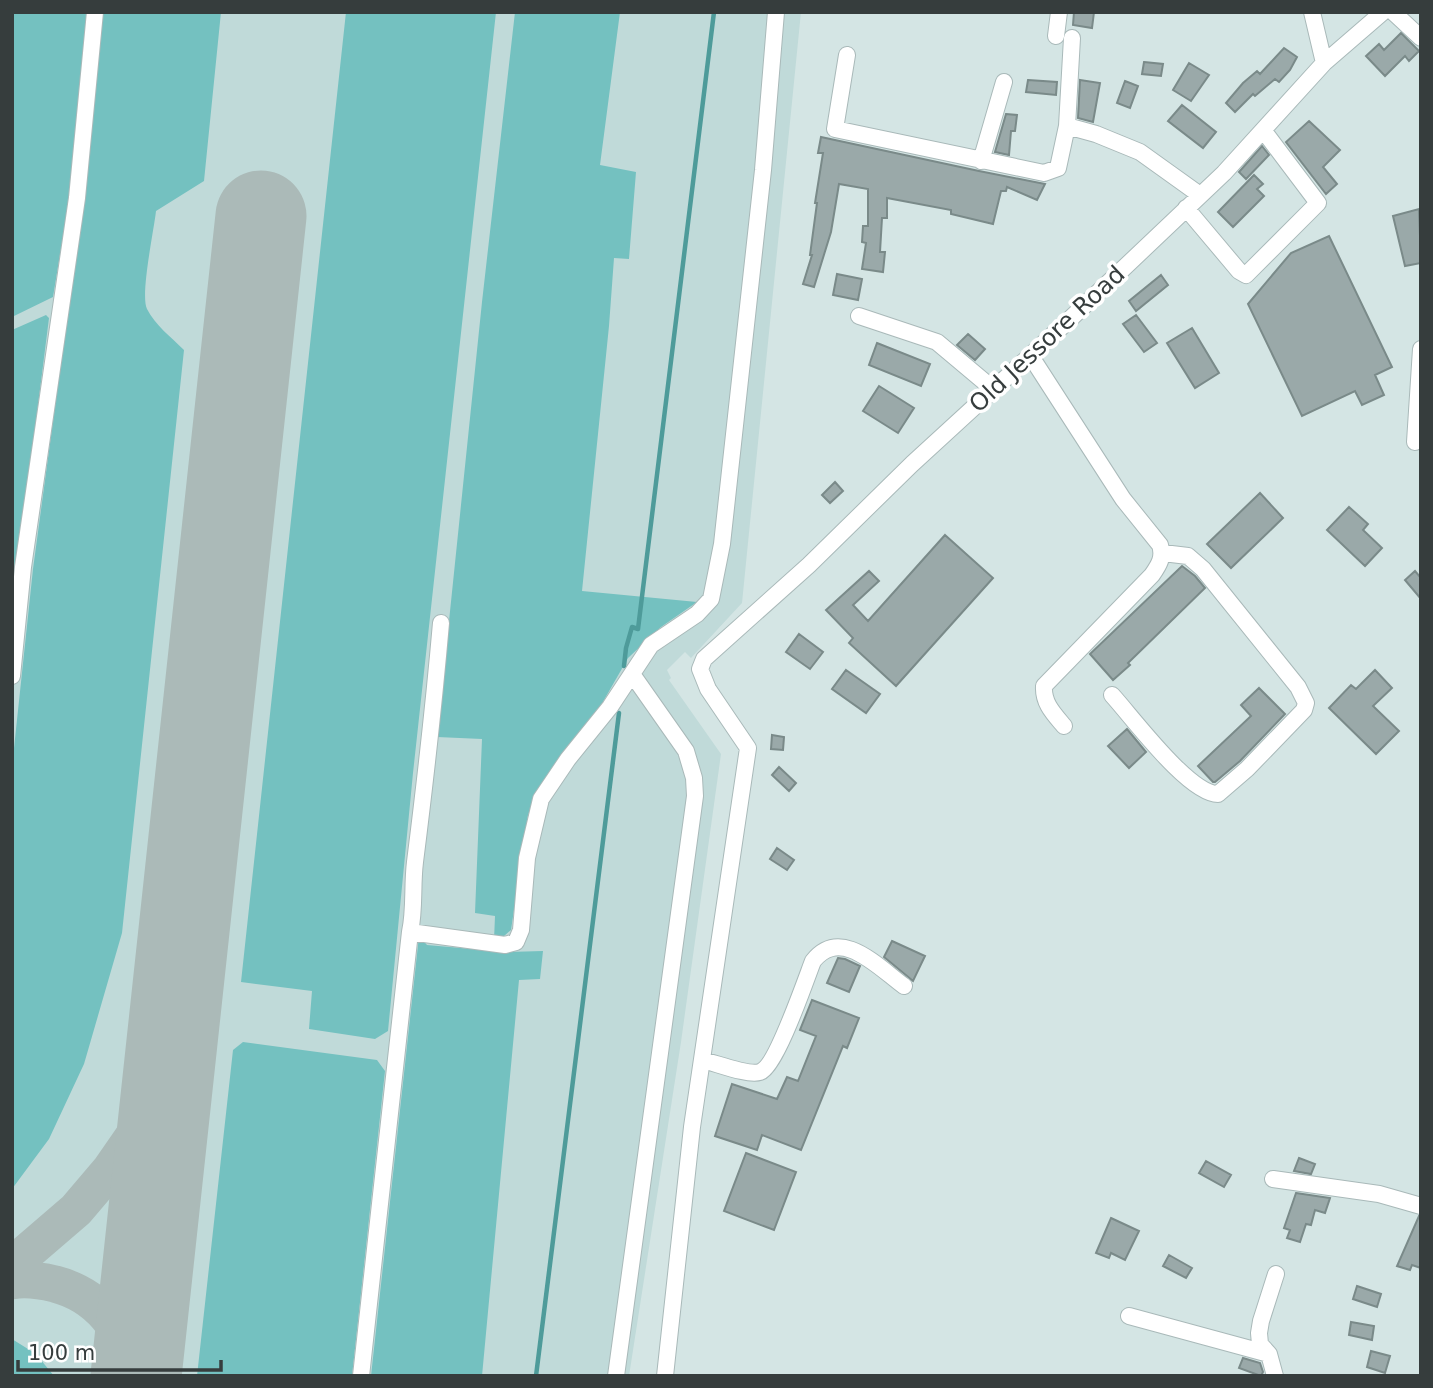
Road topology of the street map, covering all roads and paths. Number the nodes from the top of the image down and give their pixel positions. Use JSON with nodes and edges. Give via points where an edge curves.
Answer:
{"nodes":[{"id":1,"x":95,"y":12,"type":"edge"},
{"id":2,"x":776,"y":12,"type":"edge"},
{"id":3,"x":1059,"y":12,"type":"edge"},
{"id":4,"x":1312,"y":12,"type":"edge"},
{"id":5,"x":1383,"y":12,"type":"edge"},
{"id":6,"x":1393,"y":12,"type":"edge"},
{"id":7,"x":1421,"y":38,"type":"edge"},
{"id":8,"x":847,"y":55,"type":"dead end"},
{"id":9,"x":1324,"y":63,"type":"junction"},
{"id":10,"x":1004,"y":82,"type":"dead end"},
{"id":11,"x":1066,"y":127,"type":"junction"},
{"id":12,"x":1262,"y":130,"type":"junction"},
{"id":13,"x":981,"y":160,"type":"junction"},
{"id":14,"x":1200,"y":195,"type":"junction"},
{"id":15,"x":1186,"y":208,"type":"junction"},
{"id":16,"x":859,"y":316,"type":"dead end"},
{"id":17,"x":1421,"y":349,"type":"edge"},
{"id":18,"x":1030,"y":355,"type":"junction"},
{"id":19,"x":993,"y":389,"type":"junction"},
{"id":20,"x":1415,"y":442,"type":"dead end"},
{"id":21,"x":1163,"y":553,"type":"junction"},
{"id":22,"x":441,"y":623,"type":"dead end"},
{"id":23,"x":632,"y":674,"type":"junction"},
{"id":24,"x":12,"y":676,"type":"edge"},
{"id":25,"x":1112,"y":695,"type":"dead end"},
{"id":26,"x":1064,"y":726,"type":"dead end"},
{"id":27,"x":410,"y":932,"type":"junction"},
{"id":28,"x":904,"y":986,"type":"dead end"},
{"id":29,"x":702,"y":1060,"type":"junction"},
{"id":30,"x":1273,"y":1179,"type":"dead end"},
{"id":31,"x":1421,"y":1206,"type":"edge"},
{"id":32,"x":1276,"y":1274,"type":"dead end"},
{"id":33,"x":1129,"y":1316,"type":"dead end"},
{"id":34,"x":1269,"y":1354,"type":"junction"},
{"id":35,"x":361,"y":1376,"type":"edge"},
{"id":36,"x":616,"y":1376,"type":"edge"},
{"id":37,"x":666,"y":1376,"type":"edge"},
{"id":38,"x":1275,"y":1376,"type":"edge"}],
"edges":[{"from":1,"to":24,"type":"street","via":[[77,198],[23,567]]},
{"from":2,"to":23,"type":"street","via":[[763,170],[715,587],[712,599],[697,614],[651,645]]},
{"from":3,"to":11,"type":"street"},
{"from":4,"to":9,"type":"street"},
{"from":5,"to":9,"type":"street","name":"Old Jessore Road"},
{"from":6,"to":7,"type":"street"},
{"from":8,"to":13,"type":"street","via":[[835,129]]},
{"from":9,"to":12,"type":"street","name":"Old Jessore Road"},
{"from":10,"to":13,"type":"street"},
{"from":11,"to":13,"type":"street","via":[[1058,168],[1050,172]]},
{"from":11,"to":14,"type":"street","via":[[1140,152]]},
{"from":12,"to":14,"type":"street","name":"Old Jessore Road"},
{"from":12,"to":15,"type":"street","via":[[1318,203],[1246,275]]},
{"from":14,"to":15,"type":"street","name":"Old Jessore Road"},
{"from":15,"to":18,"type":"street","name":"Old Jessore Road"},
{"from":16,"to":19,"type":"street","via":[[937,342]]},
{"from":17,"to":20,"type":"street"},
{"from":18,"to":19,"type":"street","name":"Old Jessore Road"},
{"from":18,"to":21,"type":"street"},
{"from":19,"to":29,"type":"street","name":"Old Jessore Road","via":[[704,659],[700,669],[708,689],[748,748]]},
{"from":21,"to":25,"type":"street","via":[[1188,556],[1203,569],[1307,703],[1247,769],[1218,793],[1209,793],[1173,764]]},
{"from":21,"to":26,"type":"street","via":[[1152,575],[1044,685],[1043,697]]},
{"from":22,"to":27,"type":"street"},
{"from":23,"to":27,"type":"street","via":[[541,799],[527,858],[516,942],[505,945]]},
{"from":23,"to":36,"type":"street","via":[[686,751],[695,796]]},
{"from":27,"to":35,"type":"street"},
{"from":28,"to":29,"type":"street","via":[[858,952],[830,947],[813,961],[767,1068],[747,1072]]},
{"from":29,"to":37,"type":"street"},
{"from":30,"to":31,"type":"street","via":[[1379,1194]]},
{"from":32,"to":34,"type":"street","via":[[1259,1334]]},
{"from":33,"to":34,"type":"street"},
{"from":34,"to":38,"type":"street"}]}
